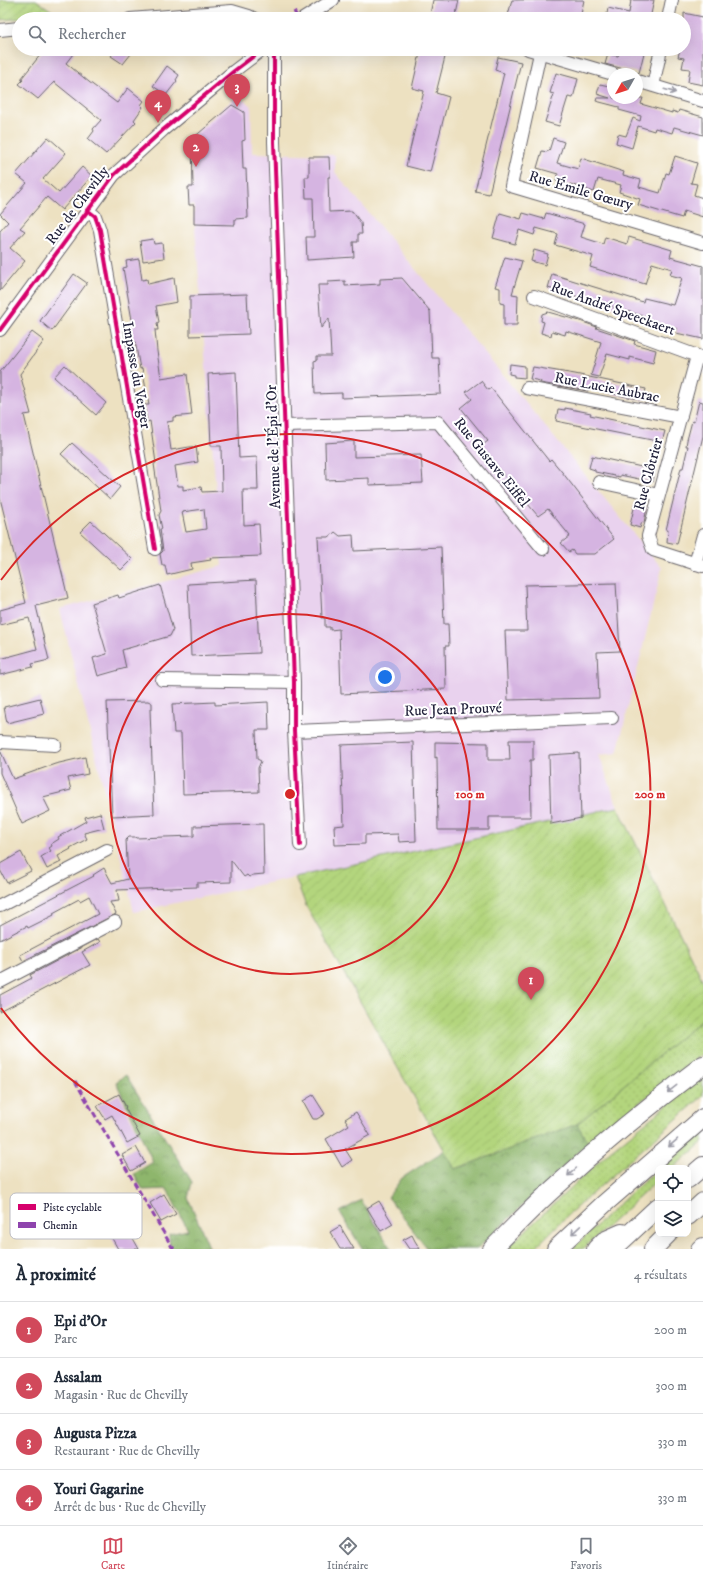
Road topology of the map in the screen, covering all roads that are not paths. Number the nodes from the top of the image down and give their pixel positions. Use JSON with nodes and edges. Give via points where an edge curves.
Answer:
{"nodes":[{"id":1,"x":333,"y":0,"type":"edge"},
{"id":2,"x":672,"y":0,"type":"edge"},
{"id":3,"x":219,"y":12,"type":"edge"},
{"id":4,"x":235,"y":12,"type":"edge"},
{"id":5,"x":314,"y":12,"type":"edge"},
{"id":6,"x":669,"y":12,"type":"edge"},
{"id":7,"x":12,"y":29,"type":"edge"},
{"id":8,"x":0,"y":30,"type":"edge"},
{"id":9,"x":254,"y":56,"type":"edge"},
{"id":10,"x":274,"y":56,"type":"edge"},
{"id":11,"x":539,"y":56,"type":"edge"},
{"id":12,"x":550,"y":56,"type":"edge"},
{"id":13,"x":659,"y":56,"type":"edge"},
{"id":14,"x":607,"y":72,"type":"edge"},
{"id":15,"x":643,"y":83,"type":"edge"},
{"id":16,"x":653,"y":86,"type":"junction"},
{"id":17,"x":703,"y":101,"type":"edge"},
{"id":18,"x":88,"y":210,"type":"junction"},
{"id":19,"x":703,"y":243,"type":"edge"},
{"id":20,"x":534,"y":296,"type":"dead end"},
{"id":21,"x":0,"y":330,"type":"edge"},
{"id":22,"x":700,"y":357,"type":"edge"},
{"id":23,"x":526,"y":388,"type":"dead end"},
{"id":24,"x":681,"y":417,"type":"junction"},
{"id":25,"x":285,"y":426,"type":"junction"},
{"id":26,"x":599,"y":482,"type":"dead end"},
{"id":27,"x":659,"y":495,"type":"junction"},
{"id":28,"x":703,"y":535,"type":"edge"},
{"id":29,"x":155,"y":549,"type":"dead end"},
{"id":30,"x":543,"y":549,"type":"dead end"},
{"id":31,"x":699,"y":565,"type":"edge"},
{"id":32,"x":162,"y":680,"type":"dead end"},
{"id":33,"x":294,"y":682,"type":"junction"},
{"id":34,"x":612,"y":718,"type":"dead end"},
{"id":35,"x":294,"y":731,"type":"junction"},
{"id":36,"x":0,"y":742,"type":"edge"},
{"id":37,"x":55,"y":745,"type":"dead end"},
{"id":38,"x":300,"y":845,"type":"dead end"},
{"id":39,"x":107,"y":850,"type":"dead end"},
{"id":40,"x":0,"y":906,"type":"edge"},
{"id":41,"x":115,"y":922,"type":"dead end"},
{"id":42,"x":0,"y":982,"type":"edge"},
{"id":43,"x":703,"y":1065,"type":"edge"},
{"id":44,"x":703,"y":1118,"type":"edge"},
{"id":45,"x":703,"y":1166,"type":"edge"},
{"id":46,"x":691,"y":1177,"type":"edge"},
{"id":47,"x":703,"y":1202,"type":"edge"},
{"id":48,"x":655,"y":1210,"type":"edge"},
{"id":49,"x":691,"y":1213,"type":"edge"},
{"id":50,"x":637,"y":1226,"type":"junction"},
{"id":51,"x":665,"y":1237,"type":"edge"},
{"id":52,"x":703,"y":1247,"type":"edge"},
{"id":53,"x":492,"y":1249,"type":"edge"},
{"id":54,"x":556,"y":1249,"type":"edge"},
{"id":55,"x":596,"y":1249,"type":"edge"},
{"id":56,"x":613,"y":1249,"type":"edge"},
{"id":57,"x":652,"y":1249,"type":"edge"},
{"id":58,"x":700,"y":1249,"type":"edge"}],
"edges":[{"from":1,"to":5,"type":"street"},
{"from":2,"to":6,"type":"street"},
{"from":3,"to":4,"type":"street"},
{"from":7,"to":8,"type":"street"},
{"from":9,"to":18,"type":"street","name":"Rue de Chevilly","via":[[126,163]]},
{"from":10,"to":25,"type":"street","name":"Avenue de l'Épi d'Or","via":[[274,142]]},
{"from":11,"to":19,"type":"street","name":"Rue Émile Gœury","via":[[511,186]]},
{"from":12,"to":14,"type":"street"},
{"from":13,"to":16,"type":"street"},
{"from":15,"to":16,"type":"street"},
{"from":16,"to":17,"type":"street","one_way":true},
{"from":18,"to":21,"type":"street","name":"Rue de Chevilly"},
{"from":18,"to":29,"type":"street","name":"Impasse du Verger","via":[[95,216],[100,230]]},
{"from":20,"to":22,"type":"street","name":"Rue André Speeckaert"},
{"from":22,"to":24,"type":"street","name":"Rue Clôtrier"},
{"from":23,"to":24,"type":"street","name":"Rue Lucie Aubrac"},
{"from":24,"to":27,"type":"street","name":"Rue Clôtrier"},
{"from":25,"to":30,"type":"street","name":"Rue Gustave Eiffel","via":[[438,422]]},
{"from":25,"to":33,"type":"street","name":"Avenue de l'Épi d'Or"},
{"from":26,"to":27,"type":"street"},
{"from":27,"to":31,"type":"street","name":"Rue Clôtrier","via":[[648,536],[653,550]]},
{"from":28,"to":31,"type":"street"},
{"from":32,"to":33,"type":"street"},
{"from":33,"to":35,"type":"street","name":"Avenue de l'Épi d'Or"},
{"from":34,"to":35,"type":"street","name":"Rue Jean Prouvé"},
{"from":35,"to":38,"type":"street","name":"Avenue de l'Épi d'Or"},
{"from":36,"to":37,"type":"street"},
{"from":39,"to":40,"type":"street"},
{"from":41,"to":42,"type":"street"},
{"from":43,"to":53,"type":"highway","one_way":true,"via":[[600,1146]]},
{"from":44,"to":54,"type":"highway","one_way":true},
{"from":45,"to":46,"type":"highway"},
{"from":47,"to":49,"type":"highway"},
{"from":48,"to":50,"type":"highway"},
{"from":50,"to":55,"type":"highway","via":[[604,1241]]},
{"from":50,"to":56,"type":"highway"},
{"from":51,"to":57,"type":"highway"},
{"from":52,"to":58,"type":"highway"}]}
